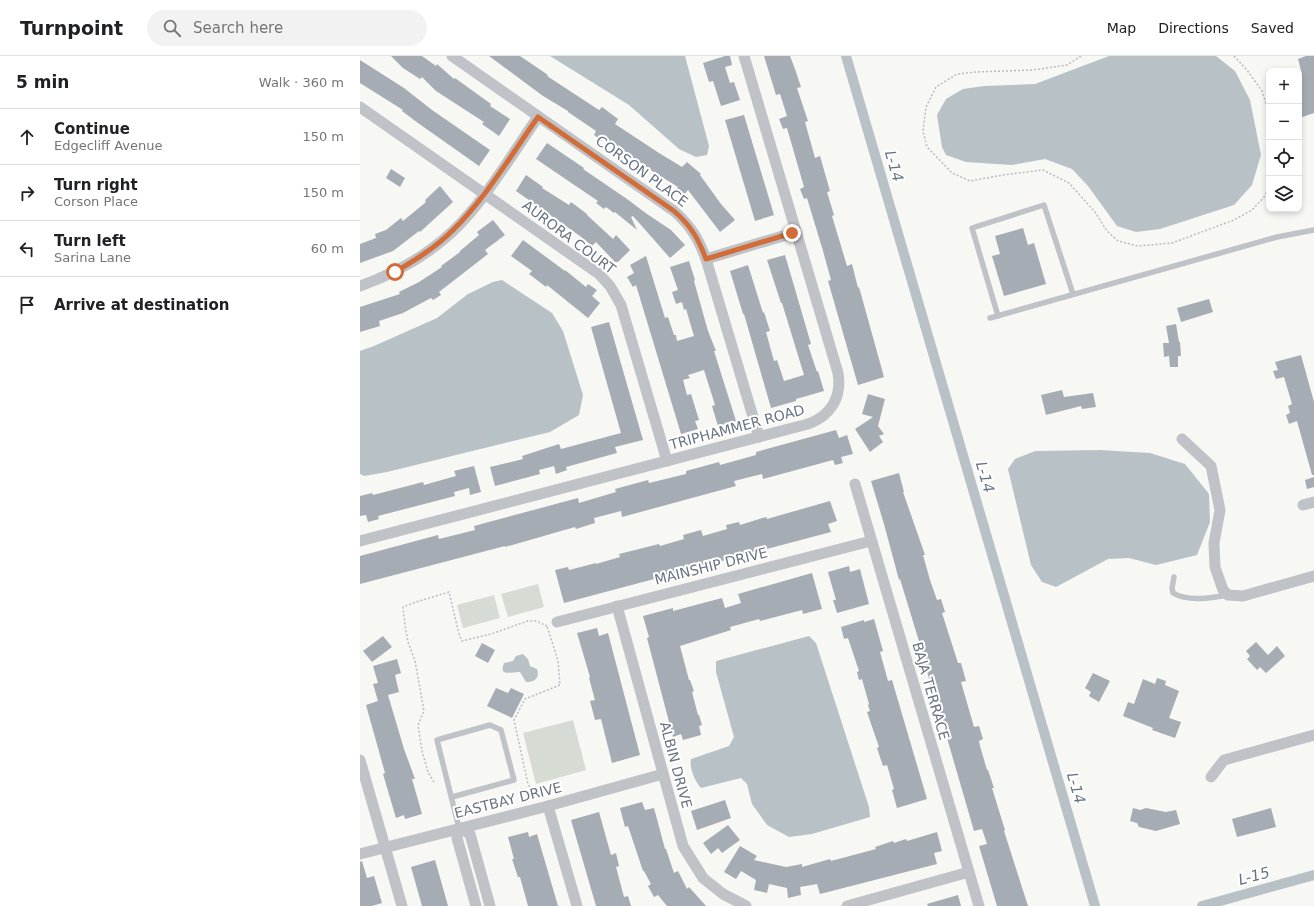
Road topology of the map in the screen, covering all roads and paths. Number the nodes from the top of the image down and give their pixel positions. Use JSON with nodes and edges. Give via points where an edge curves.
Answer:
{"nodes":[{"id":1,"x":452,"y":56,"type":"edge"},
{"id":2,"x":744,"y":56,"type":"edge"},
{"id":3,"x":1081,"y":56,"type":"edge"},
{"id":4,"x":1234,"y":56,"type":"edge"},
{"id":5,"x":1266,"y":104,"type":"edge"},
{"id":6,"x":360,"y":107,"type":"edge"},
{"id":7,"x":538,"y":117,"type":"junction"},
{"id":8,"x":1266,"y":193,"type":"edge"},
{"id":9,"x":484,"y":194,"type":"junction"},
{"id":10,"x":1314,"y":230,"type":"edge"},
{"id":11,"x":796,"y":232,"type":"junction"},
{"id":12,"x":706,"y":259,"type":"junction"},
{"id":13,"x":360,"y":286,"type":"edge"},
{"id":14,"x":1073,"y":294,"type":"junction"},
{"id":15,"x":998,"y":316,"type":"junction"},
{"id":16,"x":990,"y":318,"type":"dead end"},
{"id":17,"x":759,"y":437,"type":"junction"},
{"id":18,"x":1182,"y":439,"type":"dead end"},
{"id":19,"x":667,"y":461,"type":"junction"},
{"id":20,"x":855,"y":484,"type":"dead end"},
{"id":21,"x":360,"y":541,"type":"edge"},
{"id":22,"x":871,"y":541,"type":"junction"},
{"id":23,"x":1314,"y":576,"type":"edge"},
{"id":24,"x":1174,"y":577,"type":"dead end"},
{"id":25,"x":1228,"y":595,"type":"junction"},
{"id":26,"x":617,"y":606,"type":"junction"},
{"id":27,"x":551,"y":624,"type":"junction"},
{"id":28,"x":1314,"y":735,"type":"edge"},
{"id":29,"x":360,"y":760,"type":"edge"},
{"id":30,"x":663,"y":774,"type":"junction"},
{"id":31,"x":1211,"y":778,"type":"dead end"},
{"id":32,"x":434,"y":782,"type":"dead end"},
{"id":33,"x":452,"y":797,"type":"junction"},
{"id":34,"x":536,"y":797,"type":"dead end"},
{"id":35,"x":548,"y":806,"type":"junction"},
{"id":36,"x":459,"y":828,"type":"junction"},
{"id":37,"x":385,"y":847,"type":"junction"},
{"id":38,"x":360,"y":854,"type":"edge"},
{"id":39,"x":969,"y":872,"type":"junction"},
{"id":40,"x":402,"y":906,"type":"edge"},
{"id":41,"x":476,"y":906,"type":"edge"},
{"id":42,"x":490,"y":906,"type":"edge"},
{"id":43,"x":577,"y":906,"type":"edge"},
{"id":44,"x":746,"y":906,"type":"edge"},
{"id":45,"x":847,"y":906,"type":"edge"},
{"id":46,"x":979,"y":906,"type":"edge"}],
"edges":[{"from":1,"to":7,"type":"street","name":"CORSON PLACE"},
{"from":2,"to":11,"type":"street","name":"TRIPHAMMER ROAD"},
{"from":3,"to":8,"type":"path","via":[[1067,65],[1033,70],[957,74],[936,88],[926,107],[923,131],[927,147],[952,173],[970,180],[1043,170],[1069,183],[1118,241],[1138,246],[1172,243],[1234,220],[1252,210]]},
{"from":4,"to":5,"type":"path","via":[[1262,91]]},
{"from":6,"to":9,"type":"street","name":"AURORA COURT"},
{"from":7,"to":9,"type":"street"},
{"from":7,"to":12,"type":"street","name":"CORSON PLACE","via":[[679,216],[694,231]]},
{"from":9,"to":13,"type":"street","via":[[439,243],[418,259],[395,272]]},
{"from":9,"to":19,"type":"street","name":"AURORA COURT","via":[[599,274],[610,286],[621,305]]},
{"from":10,"to":14,"type":"lane","via":[[1277,237]]},
{"from":11,"to":12,"type":"street"},
{"from":11,"to":17,"type":"street","name":"TRIPHAMMER ROAD","via":[[838,373],[838,395],[832,408],[815,422]]},
{"from":12,"to":17,"type":"street","name":"CORSON PLACE"},
{"from":14,"to":15,"type":"lane"},
{"from":14,"to":15,"type":"lane","via":[[1044,205],[972,228]]},
{"from":15,"to":16,"type":"lane"},
{"from":17,"to":19,"type":"street","name":"TRIPHAMMER ROAD"},
{"from":18,"to":25,"type":"street","via":[[1211,466],[1220,510],[1214,543],[1215,567],[1223,590]]},
{"from":19,"to":21,"type":"street","name":"TRIPHAMMER ROAD"},
{"from":20,"to":22,"type":"street","name":"BAJA TERRACE"},
{"from":22,"to":26,"type":"street","name":"MAINSHIP DRIVE"},
{"from":22,"to":39,"type":"street","name":"BAJA TERRACE"},
{"from":23,"to":25,"type":"street","via":[[1243,596]]},
{"from":24,"to":25,"type":"lane","via":[[1172,588],[1177,596],[1201,598]]},
{"from":26,"to":27,"type":"street","name":"MAINSHIP DRIVE"},
{"from":26,"to":30,"type":"street","name":"ALBIN DRIVE"},
{"from":27,"to":32,"type":"path","via":[[528,621],[462,641],[449,592],[403,608],[424,711],[418,725],[422,751]]},
{"from":27,"to":34,"type":"path","via":[[560,685],[525,699],[514,720],[528,784]]},
{"from":28,"to":31,"type":"street","via":[[1224,760]]},
{"from":29,"to":37,"type":"street"},
{"from":30,"to":35,"type":"street","name":"EASTBAY DRIVE"},
{"from":30,"to":44,"type":"street","name":"ALBIN DRIVE","via":[[683,846],[703,878],[723,894]]},
{"from":33,"to":33,"type":"lane","via":[[438,740],[490,725],[501,730],[514,780]]},
{"from":33,"to":36,"type":"lane"},
{"from":35,"to":36,"type":"street","name":"EASTBAY DRIVE"},
{"from":35,"to":43,"type":"street"},
{"from":36,"to":37,"type":"street","name":"EASTBAY DRIVE"},
{"from":36,"to":41,"type":"street","via":[[457,838]]},
{"from":36,"to":42,"type":"street","via":[[470,834]]},
{"from":37,"to":38,"type":"street","name":"EASTBAY DRIVE"},
{"from":37,"to":40,"type":"street"},
{"from":39,"to":45,"type":"street"},
{"from":39,"to":46,"type":"street","name":"BAJA TERRACE"}]}
